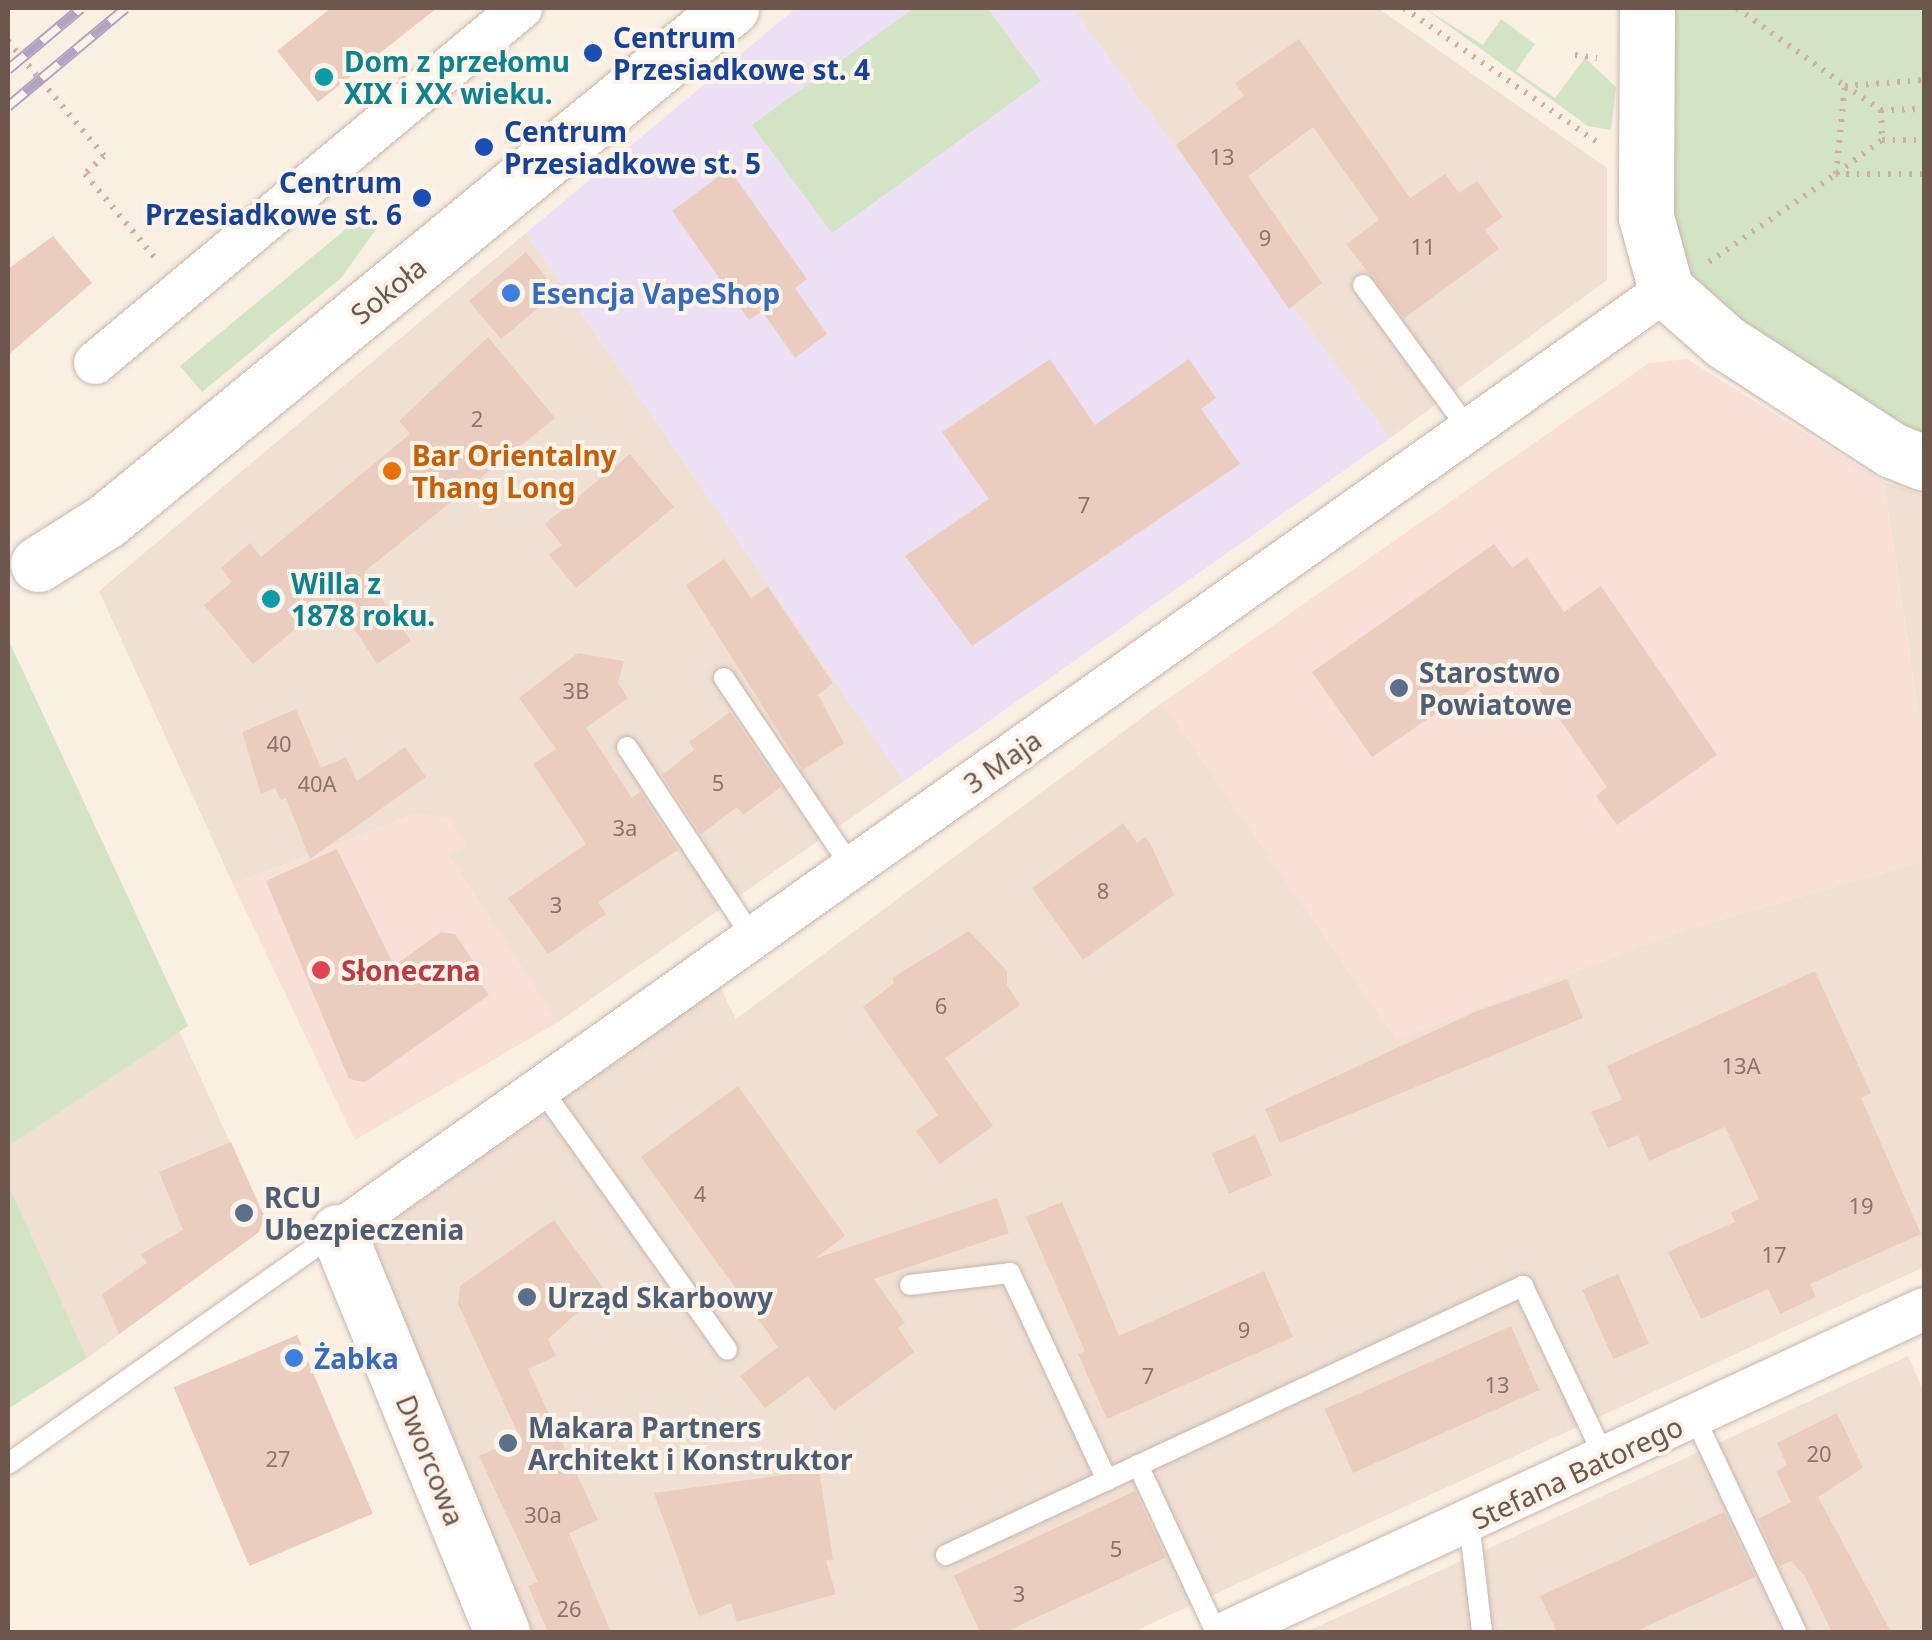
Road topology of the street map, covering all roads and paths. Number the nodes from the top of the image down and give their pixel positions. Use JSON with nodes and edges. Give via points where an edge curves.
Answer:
{"nodes":[{"id":1,"x":521,"y":8,"type":"edge"},
{"id":2,"x":732,"y":8,"type":"edge"},
{"id":3,"x":1404,"y":8,"type":"edge"},
{"id":4,"x":1647,"y":8,"type":"edge"},
{"id":5,"x":1737,"y":8,"type":"edge"},
{"id":6,"x":8,"y":42,"type":"edge"},
{"id":7,"x":1924,"y":80,"type":"edge"},
{"id":8,"x":1845,"y":86,"type":"junction"},
{"id":9,"x":1924,"y":109,"type":"edge"},
{"id":10,"x":1881,"y":110,"type":"junction"},
{"id":11,"x":1882,"y":140,"type":"junction"},
{"id":12,"x":1924,"y":140,"type":"edge"},
{"id":13,"x":1612,"y":146,"type":"dead end"},
{"id":14,"x":1836,"y":174,"type":"junction"},
{"id":15,"x":1924,"y":174,"type":"edge"},
{"id":16,"x":1682,"y":275,"type":"junction"},
{"id":17,"x":170,"y":277,"type":"dead end"},
{"id":18,"x":1362,"y":285,"type":"dead end"},
{"id":19,"x":95,"y":363,"type":"dead end"},
{"id":20,"x":1469,"y":430,"type":"junction"},
{"id":21,"x":1924,"y":463,"type":"edge"},
{"id":22,"x":38,"y":564,"type":"dead end"},
{"id":23,"x":724,"y":678,"type":"dead end"},
{"id":24,"x":627,"y":747,"type":"dead end"},
{"id":25,"x":852,"y":868,"type":"junction"},
{"id":26,"x":753,"y":938,"type":"junction"},
{"id":27,"x":542,"y":1088,"type":"junction"},
{"id":28,"x":338,"y":1232,"type":"junction"},
{"id":29,"x":910,"y":1284,"type":"dead end"},
{"id":30,"x":1924,"y":1309,"type":"edge"},
{"id":31,"x":728,"y":1350,"type":"dead end"},
{"id":32,"x":1695,"y":1418,"type":"junction"},
{"id":33,"x":1605,"y":1458,"type":"junction"},
{"id":34,"x":8,"y":1464,"type":"edge"},
{"id":35,"x":1138,"y":1466,"type":"junction"},
{"id":36,"x":1107,"y":1480,"type":"junction"},
{"id":37,"x":1469,"y":1521,"type":"junction"},
{"id":38,"x":946,"y":1555,"type":"dead end"},
{"id":39,"x":502,"y":1632,"type":"edge"},
{"id":40,"x":1216,"y":1632,"type":"edge"},
{"id":41,"x":1228,"y":1632,"type":"edge"},
{"id":42,"x":1482,"y":1632,"type":"edge"},
{"id":43,"x":1796,"y":1632,"type":"edge"}],
"edges":[{"from":1,"to":19,"type":"street"},
{"from":2,"to":22,"type":"street","name":"Sokoła","via":[[106,521]]},
{"from":3,"to":13,"type":"path","via":[[1576,131]]},
{"from":4,"to":16,"type":"street","via":[[1646,217]]},
{"from":5,"to":8,"type":"path"},
{"from":6,"to":17,"type":"path","via":[[104,156],[85,174]]},
{"from":7,"to":8,"type":"path"},
{"from":8,"to":10,"type":"path"},
{"from":8,"to":14,"type":"path"},
{"from":9,"to":10,"type":"path"},
{"from":10,"to":11,"type":"path"},
{"from":11,"to":12,"type":"path"},
{"from":11,"to":14,"type":"path"},
{"from":14,"to":15,"type":"path"},
{"from":14,"to":16,"type":"path","via":[[1712,263]]},
{"from":16,"to":20,"type":"street","name":"3 Maja"},
{"from":16,"to":21,"type":"street","via":[[1725,342],[1882,444]]},
{"from":18,"to":20,"type":"lane"},
{"from":20,"to":25,"type":"street","name":"3 Maja"},
{"from":23,"to":25,"type":"lane"},
{"from":24,"to":26,"type":"lane"},
{"from":25,"to":26,"type":"street","name":"3 Maja"},
{"from":26,"to":27,"type":"street","name":"3 Maja"},
{"from":27,"to":28,"type":"street","name":"3 Maja"},
{"from":27,"to":31,"type":"lane"},
{"from":28,"to":34,"type":"lane"},
{"from":28,"to":39,"type":"street","name":"Dworcowa"},
{"from":29,"to":36,"type":"lane","via":[[1010,1273]]},
{"from":30,"to":32,"type":"street","name":"Stefana Batorego"},
{"from":32,"to":33,"type":"street","name":"Stefana Batorego"},
{"from":32,"to":43,"type":"lane"},
{"from":33,"to":35,"type":"lane","via":[[1523,1286]]},
{"from":33,"to":37,"type":"street","name":"Stefana Batorego"},
{"from":35,"to":36,"type":"lane"},
{"from":35,"to":40,"type":"lane"},
{"from":36,"to":38,"type":"lane"},
{"from":37,"to":41,"type":"street","name":"Stefana Batorego"},
{"from":37,"to":42,"type":"lane"}]}
